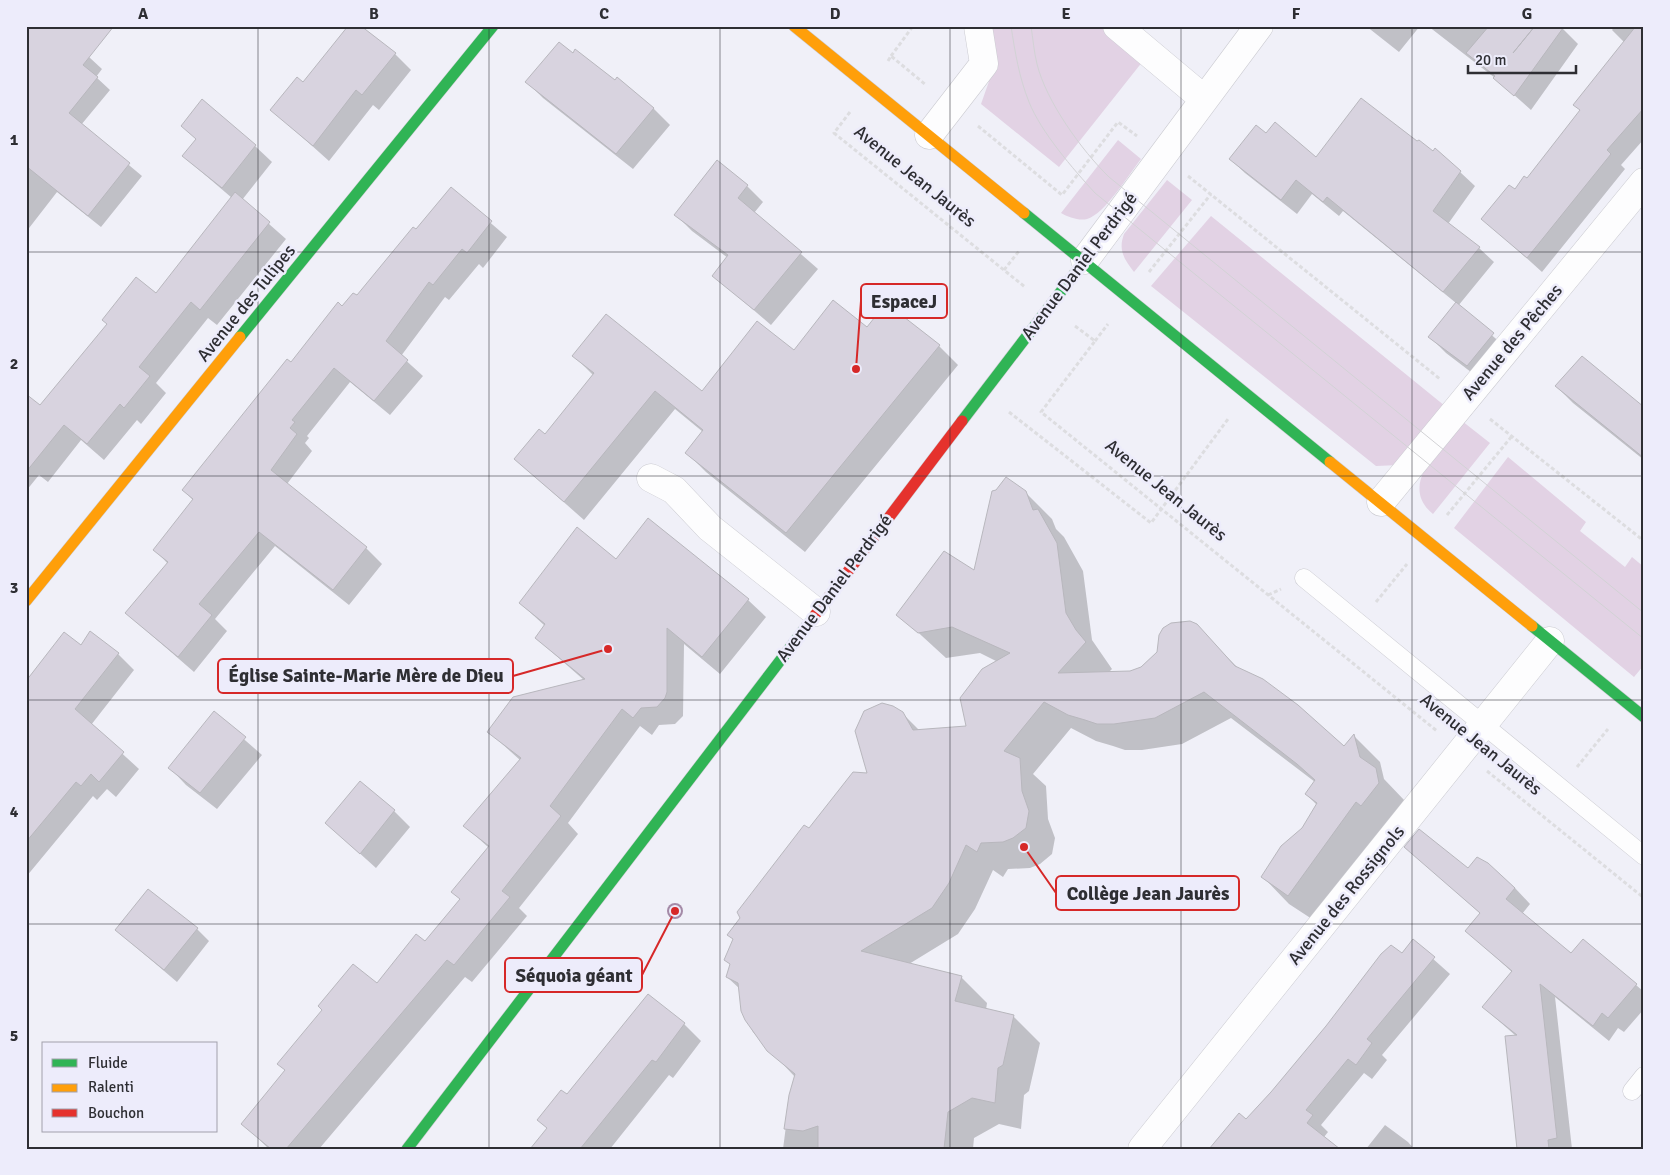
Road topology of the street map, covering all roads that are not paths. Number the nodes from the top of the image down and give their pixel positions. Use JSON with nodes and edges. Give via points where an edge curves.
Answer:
{"nodes":[{"id":1,"x":493,"y":26,"type":"edge"},
{"id":2,"x":794,"y":26,"type":"edge"},
{"id":3,"x":978,"y":26,"type":"edge"},
{"id":4,"x":1117,"y":26,"type":"edge"},
{"id":5,"x":1259,"y":26,"type":"edge"},
{"id":6,"x":1204,"y":99,"type":"junction"},
{"id":7,"x":929,"y":135,"type":"junction"},
{"id":8,"x":1644,"y":182,"type":"edge"},
{"id":9,"x":1085,"y":260,"type":"junction"},
{"id":10,"x":651,"y":478,"type":"dead end"},
{"id":11,"x":1381,"y":502,"type":"junction"},
{"id":12,"x":1304,"y":578,"type":"dead end"},
{"id":13,"x":26,"y":601,"type":"edge"},
{"id":14,"x":816,"y":612,"type":"junction"},
{"id":15,"x":1550,"y":641,"type":"junction"},
{"id":16,"x":1644,"y":717,"type":"edge"},
{"id":17,"x":1482,"y":725,"type":"junction"},
{"id":18,"x":1644,"y":856,"type":"edge"},
{"id":19,"x":1644,"y":1076,"type":"edge"},
{"id":20,"x":1632,"y":1091,"type":"dead end"},
{"id":21,"x":407,"y":1149,"type":"edge"},
{"id":22,"x":1142,"y":1149,"type":"edge"}],
"edges":[{"from":1,"to":13,"type":"street","name":"Avenue des Tulipes"},
{"from":2,"to":7,"type":"street"},
{"from":3,"to":7,"type":"street","via":[[984,64]]},
{"from":4,"to":6,"type":"street"},
{"from":5,"to":6,"type":"street","name":"Avenue Daniel Perdrigé"},
{"from":6,"to":9,"type":"street","name":"Avenue Daniel Perdrigé"},
{"from":7,"to":9,"type":"street"},
{"from":8,"to":11,"type":"street","name":"Avenue des Pêches"},
{"from":9,"to":11,"type":"street"},
{"from":9,"to":14,"type":"street","name":"Avenue Daniel Perdrigé"},
{"from":10,"to":14,"type":"street","via":[[674,490],[710,528]]},
{"from":11,"to":15,"type":"street"},
{"from":12,"to":17,"type":"lane"},
{"from":14,"to":21,"type":"street","name":"Avenue Daniel Perdrigé"},
{"from":15,"to":16,"type":"street"},
{"from":15,"to":17,"type":"street","name":"Avenue des Rossignols"},
{"from":17,"to":18,"type":"lane"},
{"from":17,"to":22,"type":"street","name":"Avenue des Rossignols"},
{"from":19,"to":20,"type":"lane"}]}
